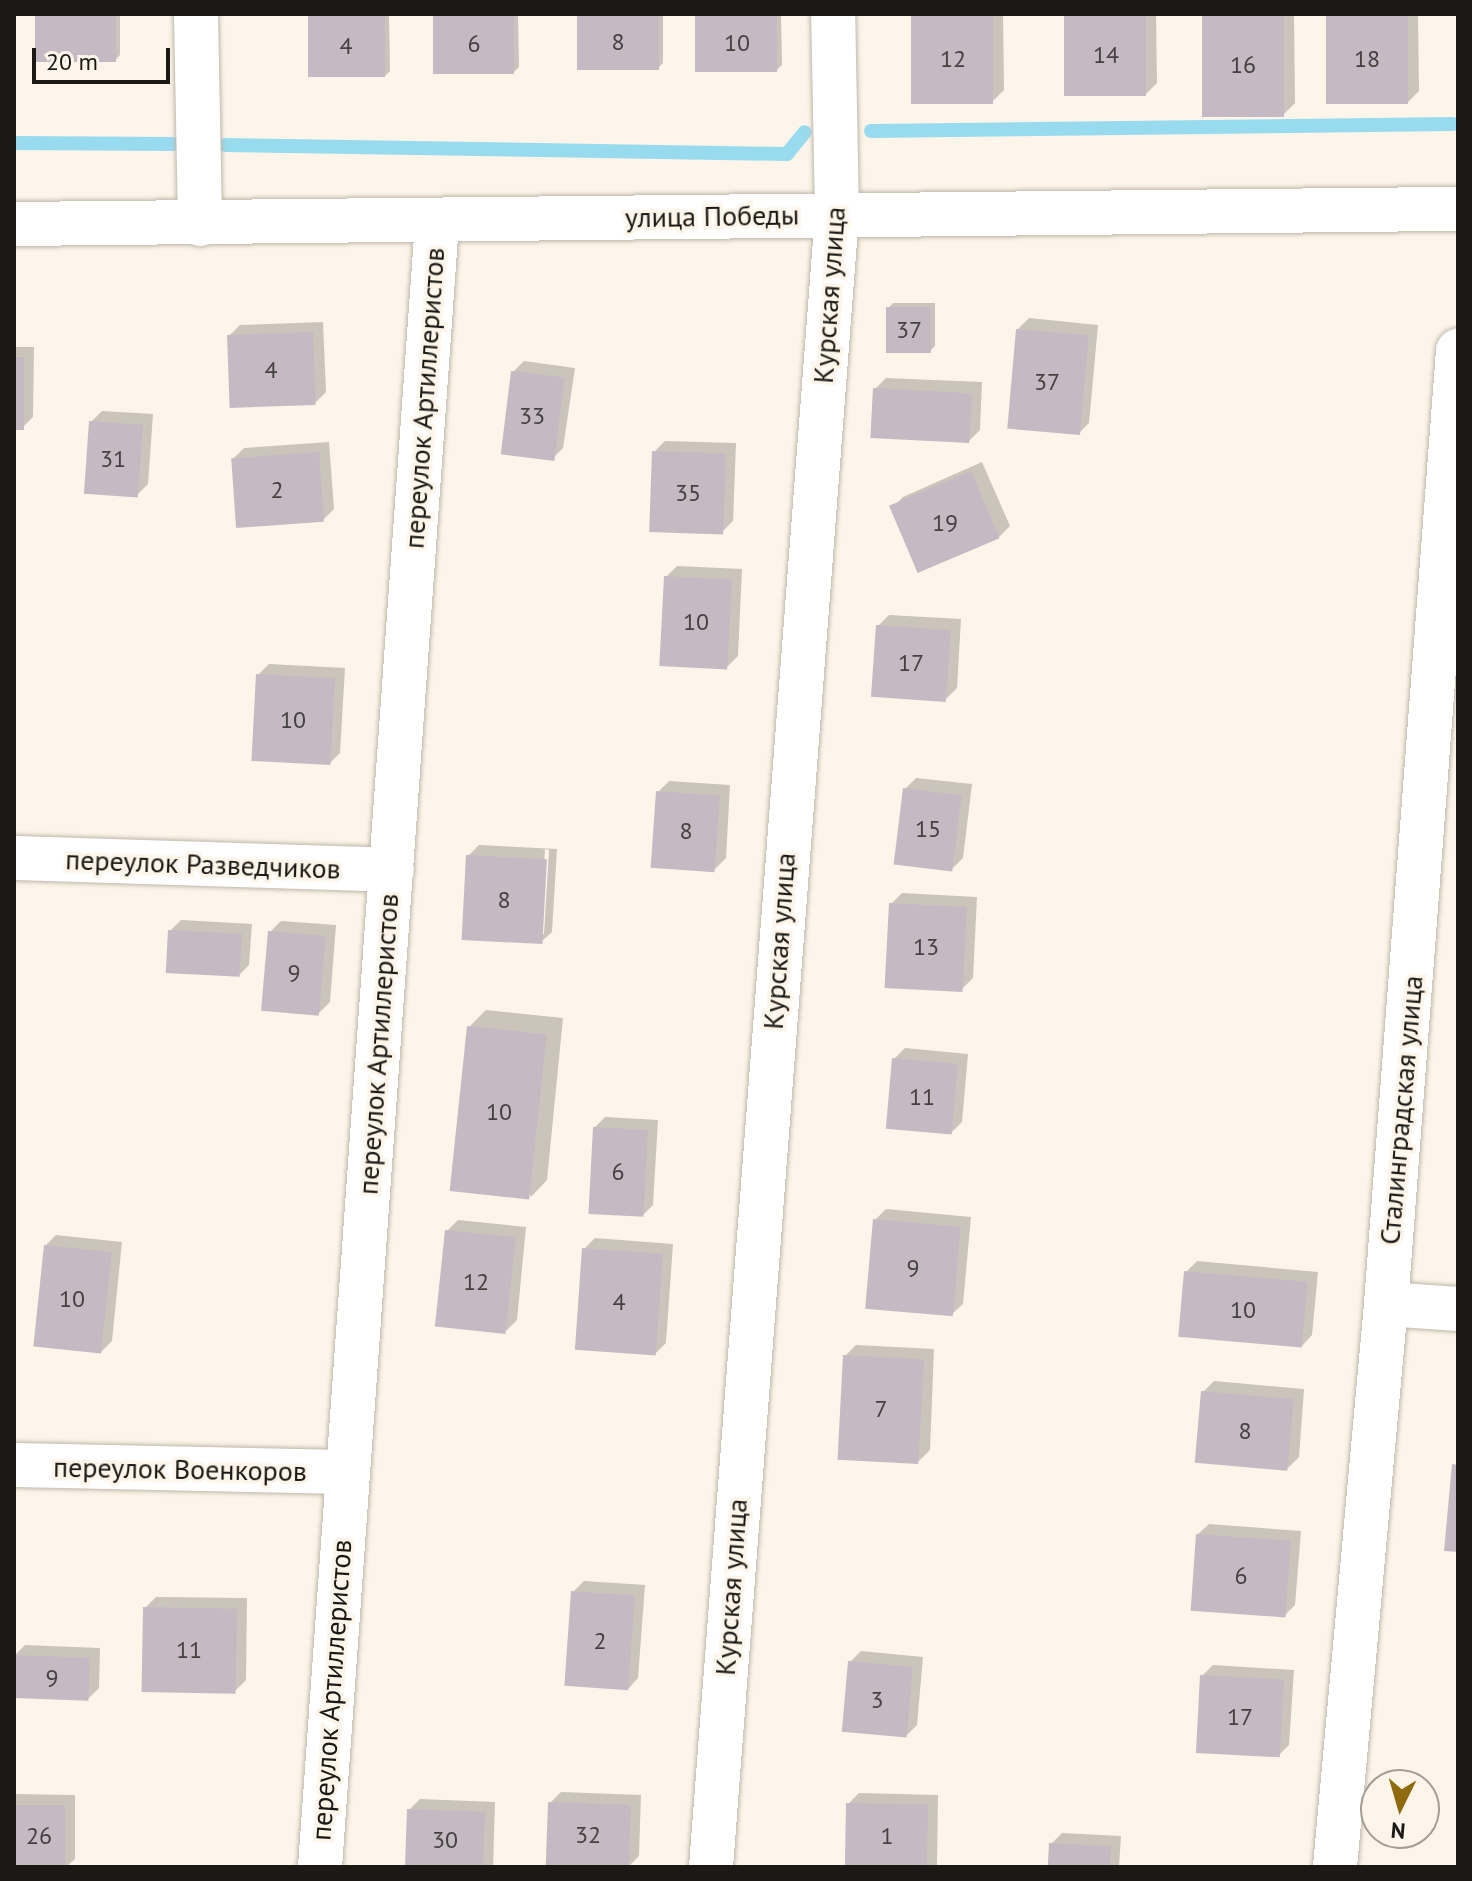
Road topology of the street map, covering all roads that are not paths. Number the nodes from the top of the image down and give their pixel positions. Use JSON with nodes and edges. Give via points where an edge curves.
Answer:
{"nodes":[{"id":1,"x":196,"y":14,"type":"edge"},
{"id":2,"x":833,"y":14,"type":"edge"},
{"id":3,"x":1458,"y":209,"type":"edge"},
{"id":4,"x":837,"y":214,"type":"junction"},
{"id":5,"x":437,"y":221,"type":"junction"},
{"id":6,"x":14,"y":224,"type":"edge"},
{"id":7,"x":200,"y":224,"type":"junction"},
{"id":8,"x":1458,"y":351,"type":"edge"},
{"id":9,"x":1442,"y":793,"type":"edge"},
{"id":10,"x":14,"y":858,"type":"edge"},
{"id":11,"x":392,"y":870,"type":"junction"},
{"id":12,"x":1386,"y":1304,"type":"junction"},
{"id":13,"x":1458,"y":1309,"type":"edge"},
{"id":14,"x":14,"y":1465,"type":"edge"},
{"id":15,"x":345,"y":1472,"type":"junction"},
{"id":16,"x":320,"y":1867,"type":"edge"},
{"id":17,"x":711,"y":1867,"type":"edge"},
{"id":18,"x":1335,"y":1867,"type":"edge"}],
"edges":[{"from":1,"to":7,"type":"street"},
{"from":2,"to":4,"type":"street","name":"Курская улица"},
{"from":3,"to":4,"type":"street","name":"улица Победы"},
{"from":4,"to":5,"type":"street","name":"улица Победы"},
{"from":4,"to":17,"type":"street","name":"Курская улица"},
{"from":5,"to":7,"type":"street","name":"улица Победы"},
{"from":5,"to":11,"type":"street","name":"переулок Артиллеристов"},
{"from":6,"to":7,"type":"street","name":"улица Победы"},
{"from":8,"to":9,"type":"street","name":"Сталинградская улица"},
{"from":9,"to":12,"type":"street","name":"Сталинградская улица"},
{"from":10,"to":11,"type":"street","name":"переулок Разведчиков"},
{"from":11,"to":15,"type":"street","name":"переулок Артиллеристов"},
{"from":12,"to":13,"type":"street"},
{"from":12,"to":18,"type":"street","name":"Сталинградская улица"},
{"from":14,"to":15,"type":"street","name":"переулок Военкоров"},
{"from":15,"to":16,"type":"street","name":"переулок Артиллеристов"}]}
